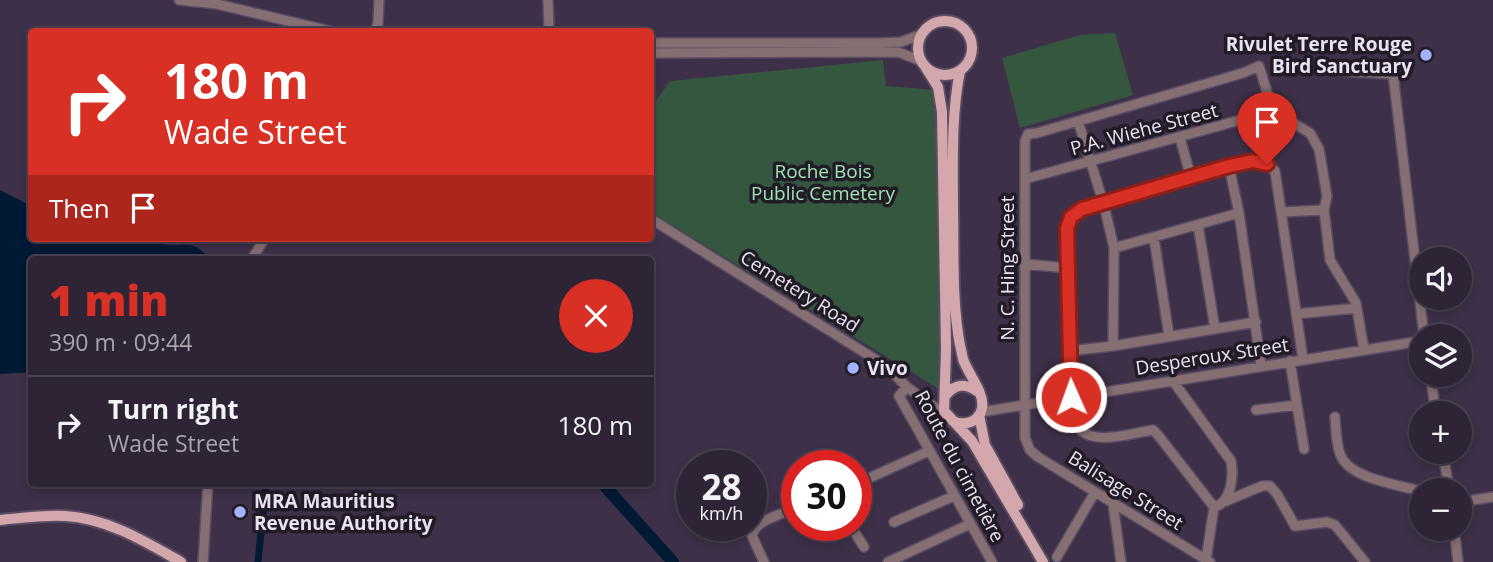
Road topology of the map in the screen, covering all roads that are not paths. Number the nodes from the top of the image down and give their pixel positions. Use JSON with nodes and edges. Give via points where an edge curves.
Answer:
{"nodes":[{"id":1,"x":179,"y":0,"type":"edge"},
{"id":2,"x":379,"y":0,"type":"edge"},
{"id":3,"x":548,"y":0,"type":"edge"},
{"id":4,"x":317,"y":28,"type":"edge"},
{"id":5,"x":378,"y":28,"type":"edge"},
{"id":6,"x":549,"y":28,"type":"edge"},
{"id":7,"x":920,"y":35,"type":"junction"},
{"id":8,"x":654,"y":43,"type":"edge"},
{"id":9,"x":654,"y":54,"type":"edge"},
{"id":10,"x":924,"y":64,"type":"junction"},
{"id":11,"x":960,"y":71,"type":"junction"},
{"id":12,"x":1338,"y":71,"type":"dead end"},
{"id":13,"x":1273,"y":111,"type":"junction"},
{"id":14,"x":1078,"y":121,"type":"junction"},
{"id":15,"x":1180,"y":138,"type":"junction"},
{"id":16,"x":1091,"y":163,"type":"junction"},
{"id":17,"x":1229,"y":166,"type":"junction"},
{"id":18,"x":1191,"y":178,"type":"junction"},
{"id":19,"x":1025,"y":179,"type":"junction"},
{"id":20,"x":1104,"y":205,"type":"junction"},
{"id":21,"x":1324,"y":210,"type":"junction"},
{"id":22,"x":1281,"y":212,"type":"junction"},
{"id":23,"x":1239,"y":213,"type":"junction"},
{"id":24,"x":654,"y":221,"type":"edge"},
{"id":25,"x":1198,"y":225,"type":"junction"},
{"id":26,"x":1154,"y":238,"type":"junction"},
{"id":27,"x":1114,"y":248,"type":"junction"},
{"id":28,"x":1024,"y":264,"type":"junction"},
{"id":29,"x":1068,"y":268,"type":"junction"},
{"id":30,"x":1357,"y":308,"type":"junction"},
{"id":31,"x":1296,"y":314,"type":"junction"},
{"id":32,"x":1256,"y":322,"type":"junction"},
{"id":33,"x":1423,"y":324,"type":"edge"},
{"id":34,"x":1215,"y":329,"type":"junction"},
{"id":35,"x":1169,"y":336,"type":"junction"},
{"id":36,"x":1409,"y":343,"type":"edge"},
{"id":37,"x":1113,"y":346,"type":"junction"},
{"id":38,"x":1364,"y":350,"type":"junction"},
{"id":39,"x":1069,"y":351,"type":"junction"},
{"id":40,"x":1303,"y":359,"type":"junction"},
{"id":41,"x":1290,"y":361,"type":"junction"},
{"id":42,"x":1261,"y":365,"type":"junction"},
{"id":43,"x":1173,"y":381,"type":"junction"},
{"id":44,"x":907,"y":387,"type":"junction"},
{"id":45,"x":945,"y":396,"type":"junction"},
{"id":46,"x":981,"y":397,"type":"junction"},
{"id":47,"x":1071,"y":397,"type":"junction"},
{"id":48,"x":925,"y":401,"type":"junction"},
{"id":49,"x":1023,"y":404,"type":"junction"},
{"id":50,"x":1297,"y":405,"type":"junction"},
{"id":51,"x":1009,"y":407,"type":"junction"},
{"id":52,"x":1256,"y":410,"type":"dead end"},
{"id":53,"x":980,"y":414,"type":"junction"},
{"id":54,"x":1335,"y":417,"type":"dead end"},
{"id":55,"x":950,"y":419,"type":"junction"},
{"id":56,"x":1304,"y":449,"type":"dead end"},
{"id":57,"x":929,"y":452,"type":"junction"},
{"id":58,"x":872,"y":477,"type":"edge"},
{"id":59,"x":208,"y":487,"type":"edge"},
{"id":60,"x":1409,"y":488,"type":"edge"},
{"id":61,"x":1095,"y":492,"type":"junction"},
{"id":62,"x":954,"y":496,"type":"junction"},
{"id":63,"x":1493,"y":497,"type":"edge"},
{"id":64,"x":1472,"y":500,"type":"edge"},
{"id":65,"x":1226,"y":501,"type":"junction"},
{"id":66,"x":1113,"y":504,"type":"junction"},
{"id":67,"x":1214,"y":507,"type":"junction"},
{"id":68,"x":781,"y":515,"type":"edge"},
{"id":69,"x":0,"y":520,"type":"edge"},
{"id":70,"x":894,"y":522,"type":"dead end"},
{"id":71,"x":970,"y":524,"type":"junction"},
{"id":72,"x":860,"y":541,"type":"edge"},
{"id":73,"x":1456,"y":541,"type":"edge"},
{"id":74,"x":864,"y":547,"type":"dead end"},
{"id":75,"x":206,"y":559,"type":"edge"},
{"id":76,"x":1054,"y":560,"type":"edge"},
{"id":77,"x":1208,"y":561,"type":"edge"},
{"id":78,"x":181,"y":562,"type":"edge"},
{"id":79,"x":764,"y":562,"type":"edge"},
{"id":80,"x":888,"y":562,"type":"edge"},
{"id":81,"x":992,"y":562,"type":"edge"},
{"id":82,"x":1043,"y":562,"type":"edge"},
{"id":83,"x":1121,"y":562,"type":"edge"},
{"id":84,"x":1365,"y":562,"type":"edge"},
{"id":85,"x":1458,"y":562,"type":"edge"}],
"edges":[{"from":1,"to":4,"type":"street","via":[[217,4]]},
{"from":2,"to":5,"type":"street"},
{"from":3,"to":6,"type":"street"},
{"from":7,"to":8,"type":"street","via":[[880,43]]},
{"from":7,"to":10,"type":"main road","via":[[918,52]]},
{"from":7,"to":11,"type":"main road","via":[[933,22],[960,24],[972,39],[973,49]]},
{"from":9,"to":10,"type":"street","via":[[898,52]]},
{"from":10,"to":11,"type":"main road","via":[[942,75]]},
{"from":10,"to":45,"type":"main road","via":[[938,87],[941,104]]},
{"from":11,"to":46,"type":"main road","via":[[953,145],[955,313],[964,359]]},
{"from":12,"to":33,"type":"street","via":[[1393,74]]},
{"from":13,"to":14,"type":"street","via":[[1259,66]]},
{"from":13,"to":15,"type":"street","name":"P.A. Wiehe Street"},
{"from":13,"to":21,"type":"street","via":[[1310,133],[1319,149],[1327,196]]},
{"from":14,"to":16,"type":"street"},
{"from":14,"to":19,"type":"street","name":"N. C. Hing Street","via":[[1028,134]]},
{"from":15,"to":16,"type":"street","name":"P.A. Wiehe Street"},
{"from":15,"to":18,"type":"street"},
{"from":16,"to":19,"type":"street","name":"P.A. Wiehe Street"},
{"from":16,"to":20,"type":"street"},
{"from":17,"to":18,"type":"street"},
{"from":17,"to":22,"type":"street","via":[[1253,161],[1275,171]]},
{"from":17,"to":23,"type":"street"},
{"from":18,"to":20,"type":"street"},
{"from":19,"to":28,"type":"street","name":"N. C. Hing Street"},
{"from":20,"to":27,"type":"street"},
{"from":20,"to":29,"type":"street","via":[[1082,209],[1071,217]]},
{"from":21,"to":22,"type":"street"},
{"from":21,"to":30,"type":"street","via":[[1330,260]]},
{"from":22,"to":31,"type":"street"},
{"from":23,"to":25,"type":"street"},
{"from":23,"to":32,"type":"street"},
{"from":24,"to":44,"type":"street","name":"Cemetery Road","via":[[886,366]]},
{"from":25,"to":26,"type":"street"},
{"from":25,"to":34,"type":"street"},
{"from":26,"to":27,"type":"street"},
{"from":26,"to":35,"type":"street"},
{"from":27,"to":37,"type":"street"},
{"from":28,"to":29,"type":"street"},
{"from":28,"to":49,"type":"street","name":"N. C. Hing Street"},
{"from":29,"to":39,"type":"street"},
{"from":30,"to":31,"type":"street"},
{"from":30,"to":38,"type":"street"},
{"from":31,"to":40,"type":"street"},
{"from":32,"to":34,"type":"street"},
{"from":32,"to":42,"type":"street"},
{"from":34,"to":35,"type":"street"},
{"from":35,"to":37,"type":"street"},
{"from":36,"to":38,"type":"street","name":"Desperoux Street"},
{"from":37,"to":39,"type":"street"},
{"from":38,"to":40,"type":"street","name":"Desperoux Street"},
{"from":39,"to":47,"type":"street"},
{"from":40,"to":41,"type":"street","name":"Desperoux Street"},
{"from":41,"to":42,"type":"street","name":"Desperoux Street"},
{"from":41,"to":50,"type":"street"},
{"from":42,"to":43,"type":"street","name":"Desperoux Street"},
{"from":43,"to":47,"type":"street","name":"Desperoux Street"},
{"from":43,"to":65,"type":"street","via":[[1228,454],[1233,472]]},
{"from":44,"to":48,"type":"street","name":"Cemetery Road"},
{"from":44,"to":57,"type":"street","name":"Route du cimetière","via":[[899,396]]},
{"from":45,"to":46,"type":"main road","via":[[965,385]]},
{"from":45,"to":48,"type":"street"},
{"from":45,"to":55,"type":"main road","via":[[943,404]]},
{"from":46,"to":51,"type":"street","via":[[990,404]]},
{"from":46,"to":53,"type":"main road"},
{"from":47,"to":49,"type":"street","name":"Desperoux Street"},
{"from":47,"to":67,"type":"street","via":[[1079,429],[1098,439],[1153,430]]},
{"from":48,"to":55,"type":"street","name":"Cemetery Road"},
{"from":49,"to":51,"type":"street","name":"Desperoux Street"},
{"from":49,"to":61,"type":"street","name":"Balisage Street","via":[[1024,439],[1030,450]]},
{"from":50,"to":52,"type":"street"},
{"from":50,"to":56,"type":"street"},
{"from":51,"to":53,"type":"street","name":"Desperoux Street"},
{"from":53,"to":55,"type":"main road","via":[[965,424]]},
{"from":53,"to":76,"type":"main road","via":[[990,456]]},
{"from":54,"to":60,"type":"street","via":[[1340,456],[1348,465],[1360,474]]},
{"from":55,"to":82,"type":"main road","via":[[972,441]]},
{"from":57,"to":58,"type":"street"},
{"from":57,"to":62,"type":"street","name":"Route du cimetière"},
{"from":59,"to":75,"type":"street"},
{"from":61,"to":66,"type":"street","name":"Balisage Street"},
{"from":61,"to":76,"type":"street"},
{"from":62,"to":70,"type":"street"},
{"from":62,"to":71,"type":"street","name":"Route du cimetière"},
{"from":63,"to":64,"type":"street"},
{"from":65,"to":67,"type":"street"},
{"from":65,"to":84,"type":"street","via":[[1270,486],[1295,526],[1335,525]]},
{"from":66,"to":77,"type":"street","name":"Balisage Street"},
{"from":66,"to":83,"type":"street"},
{"from":67,"to":77,"type":"street"},
{"from":68,"to":79,"type":"street","via":[[758,524],[751,536]]},
{"from":69,"to":78,"type":"main road","via":[[65,516],[91,520]]},
{"from":71,"to":80,"type":"street"},
{"from":71,"to":81,"type":"street","name":"Route du cimetière"},
{"from":72,"to":74,"type":"street"},
{"from":73,"to":85,"type":"street"}]}
